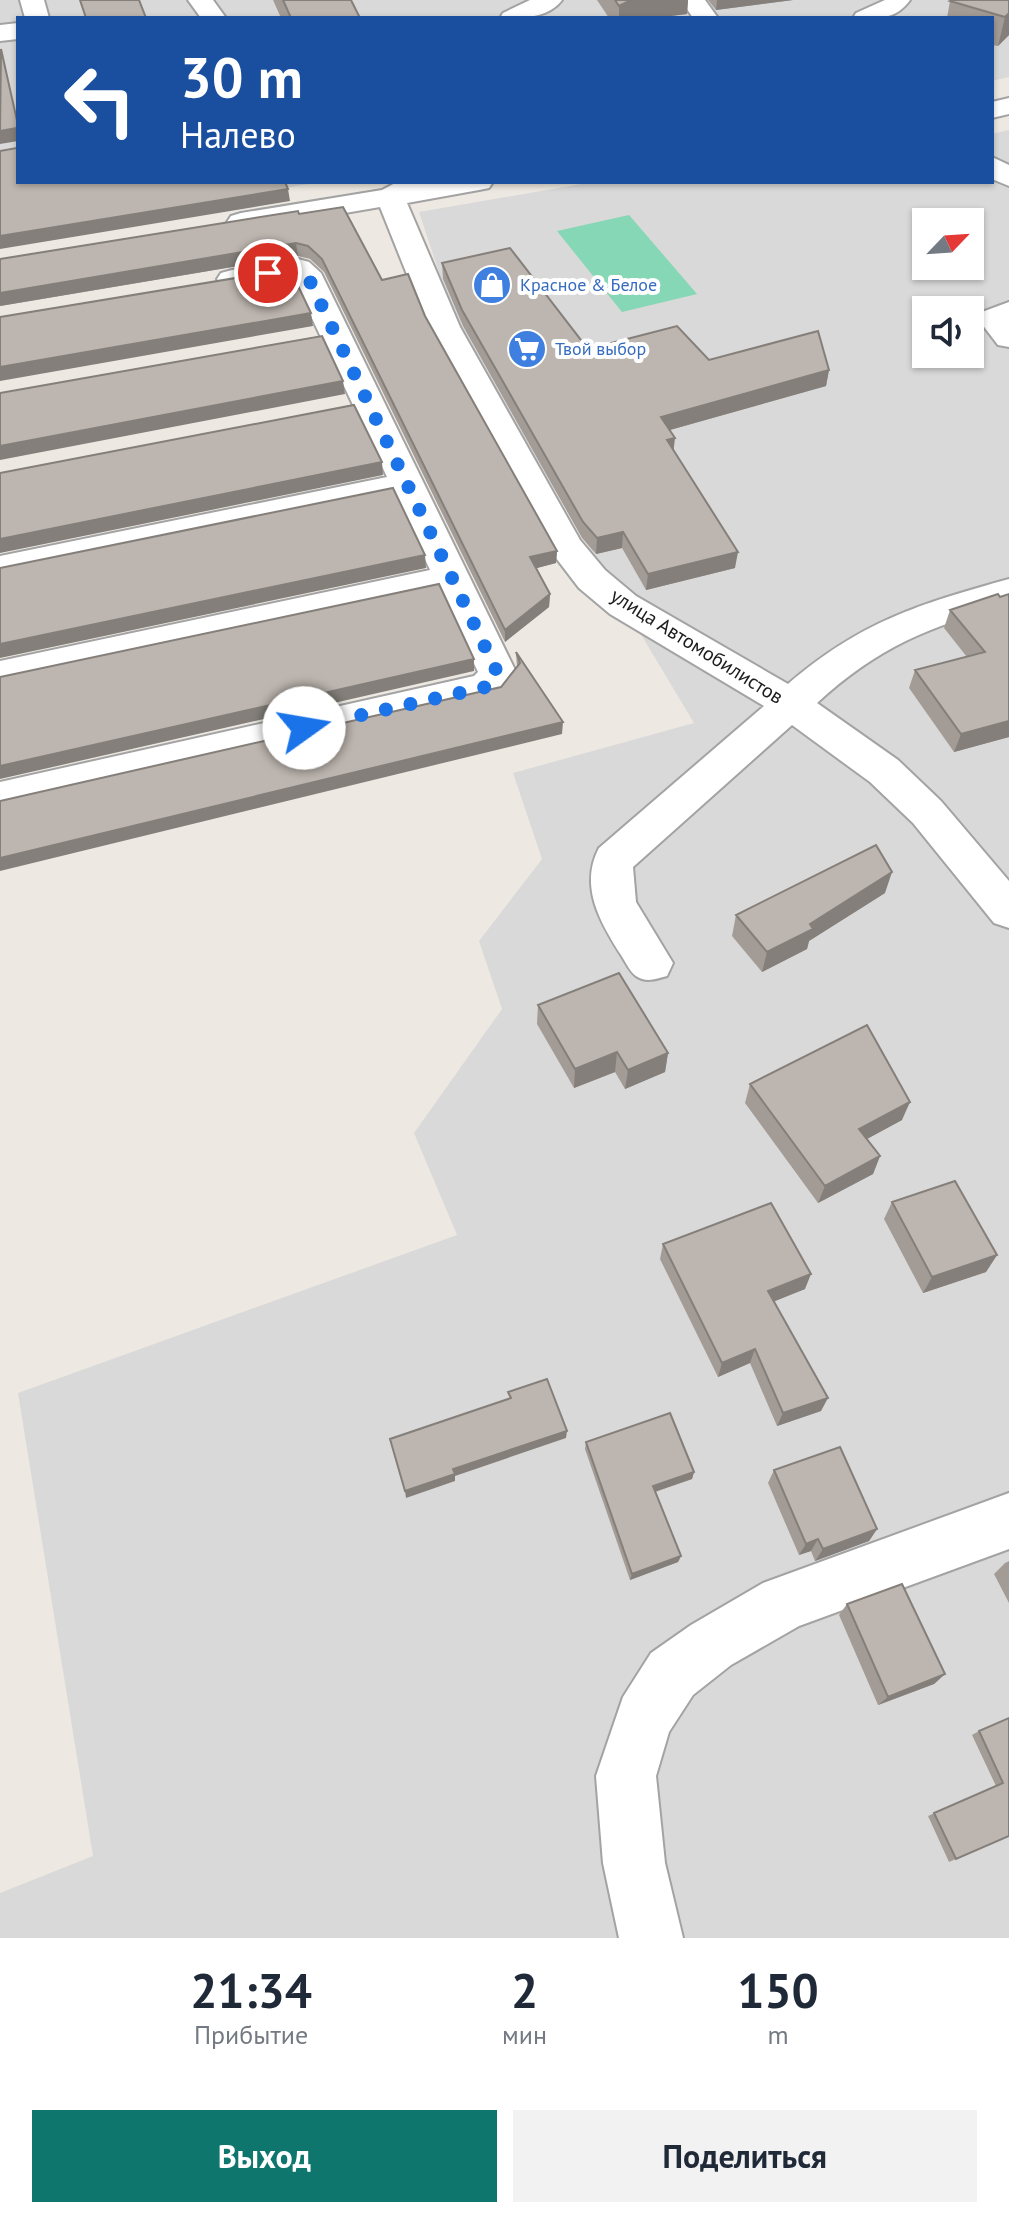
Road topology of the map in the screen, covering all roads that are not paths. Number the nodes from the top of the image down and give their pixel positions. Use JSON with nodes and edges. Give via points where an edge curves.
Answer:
{"nodes":[{"id":1,"x":200,"y":0,"type":"edge"},
{"id":2,"x":553,"y":0,"type":"edge"},
{"id":3,"x":898,"y":0,"type":"edge"},
{"id":4,"x":212,"y":16,"type":"edge"},
{"id":5,"x":517,"y":16,"type":"edge"},
{"id":6,"x":566,"y":16,"type":"edge"},
{"id":7,"x":870,"y":16,"type":"edge"},
{"id":8,"x":460,"y":184,"type":"edge"},
{"id":9,"x":405,"y":190,"type":"edge"},
{"id":10,"x":342,"y":193,"type":"edge"},
{"id":11,"x":212,"y":226,"type":"edge"},
{"id":12,"x":204,"y":284,"type":"edge"},
{"id":13,"x":1009,"y":311,"type":"edge"},
{"id":14,"x":1009,"y":338,"type":"edge"},
{"id":15,"x":407,"y":484,"type":"junction"},
{"id":16,"x":0,"y":568,"type":"edge"},
{"id":17,"x":452,"y":578,"type":"junction"},
{"id":18,"x":1009,"y":591,"type":"edge"},
{"id":19,"x":0,"y":675,"type":"edge"},
{"id":20,"x":791,"y":704,"type":"junction"},
{"id":21,"x":0,"y":797,"type":"edge"},
{"id":22,"x":1009,"y":911,"type":"edge"},
{"id":23,"x":651,"y":963,"type":"dead end"},
{"id":24,"x":1009,"y":1521,"type":"edge"},
{"id":25,"x":651,"y":1938,"type":"edge"}],
"edges":[{"from":1,"to":4,"type":"street"},
{"from":2,"to":5,"type":"street"},
{"from":2,"to":6,"type":"street"},
{"from":3,"to":7,"type":"street"},
{"from":8,"to":9,"type":"street"},
{"from":9,"to":10,"type":"street"},
{"from":9,"to":20,"type":"street","name":"улица Автомобилистов","via":[[444,327],[566,546],[623,605]]},
{"from":10,"to":11,"type":"street"},
{"from":12,"to":15,"type":"street","via":[[298,268],[306,273],[320,337],[353,405]]},
{"from":13,"to":14,"type":"street","via":[[993,319]]},
{"from":15,"to":16,"type":"street"},
{"from":15,"to":17,"type":"street"},
{"from":17,"to":19,"type":"street"},
{"from":17,"to":21,"type":"street","via":[[498,674],[486,687]]},
{"from":18,"to":20,"type":"street","via":[[891,630],[829,670]]},
{"from":20,"to":22,"type":"street","name":"улица Автомобилистов","via":[[834,732],[927,812]]},
{"from":20,"to":23,"type":"street","via":[[614,860],[610,891]]},
{"from":24,"to":25,"type":"street","via":[[783,1603],[672,1674],[644,1718],[626,1776],[634,1863]]}]}
